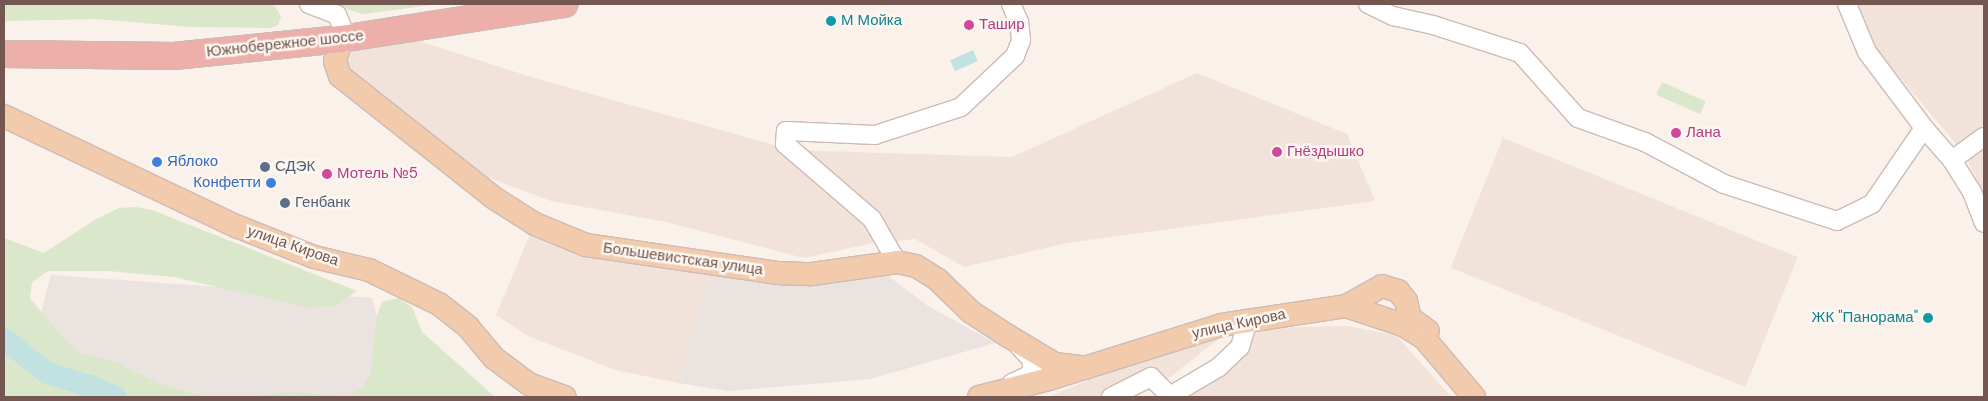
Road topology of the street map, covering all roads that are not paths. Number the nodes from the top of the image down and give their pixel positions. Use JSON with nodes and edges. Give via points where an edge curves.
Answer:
{"nodes":[{"id":1,"x":309,"y":4,"type":"edge"},
{"id":2,"x":508,"y":4,"type":"edge"},
{"id":3,"x":564,"y":4,"type":"edge"},
{"id":4,"x":1011,"y":4,"type":"edge"},
{"id":5,"x":1368,"y":4,"type":"edge"},
{"id":6,"x":1847,"y":4,"type":"edge"},
{"id":7,"x":340,"y":28,"type":"junction"},
{"id":8,"x":4,"y":46,"type":"edge"},
{"id":9,"x":4,"y":54,"type":"edge"},
{"id":10,"x":4,"y":116,"type":"edge"},
{"id":11,"x":1924,"y":128,"type":"junction"},
{"id":12,"x":1984,"y":138,"type":"edge"},
{"id":13,"x":1952,"y":160,"type":"junction"},
{"id":14,"x":1984,"y":223,"type":"edge"},
{"id":15,"x":897,"y":262,"type":"junction"},
{"id":16,"x":1346,"y":306,"type":"junction"},
{"id":17,"x":1248,"y":321,"type":"junction"},
{"id":18,"x":1407,"y":321,"type":"junction"},
{"id":19,"x":1008,"y":336,"type":"junction"},
{"id":20,"x":1086,"y":368,"type":"junction"},
{"id":21,"x":980,"y":396,"type":"edge"},
{"id":22,"x":565,"y":397,"type":"edge"},
{"id":23,"x":1112,"y":397,"type":"edge"},
{"id":24,"x":1474,"y":397,"type":"edge"},
{"id":25,"x":1484,"y":397,"type":"edge"}],
"edges":[{"from":1,"to":7,"type":"street"},
{"from":2,"to":7,"type":"highway","name":"Южнобережное шоссе"},
{"from":3,"to":7,"type":"highway","name":"Южнобережное шоссе"},
{"from":4,"to":15,"type":"street","via":[[1019,22],[1021,40],[1015,56],[961,107],[875,135],[786,131],[786,144],[872,219]]},
{"from":5,"to":11,"type":"street","via":[[1393,16],[1520,52],[1578,118],[1645,142],[1724,184],[1837,221],[1872,204]]},
{"from":6,"to":11,"type":"street","via":[[1867,52]]},
{"from":7,"to":8,"type":"highway","name":"Южнобережное шоссе","via":[[187,48]]},
{"from":7,"to":9,"type":"highway","name":"Южнобережное шоссе","via":[[174,56]]},
{"from":7,"to":15,"type":"main road","name":"Большевистская улица","via":[[335,61],[340,76],[494,198],[534,224],[577,242],[777,273],[812,274]]},
{"from":10,"to":22,"type":"main road","name":"улица Кирова","via":[[236,226],[314,257],[370,270],[439,304],[468,327],[494,358],[529,384]]},
{"from":11,"to":13,"type":"street"},
{"from":12,"to":13,"type":"street"},
{"from":13,"to":14,"type":"street","via":[[1972,192]]},
{"from":15,"to":19,"type":"main road","name":"Большевистская улица","via":[[916,266],[938,280],[971,312]]},
{"from":16,"to":17,"type":"main road","name":"улица Кирова"},
{"from":16,"to":18,"type":"main road","name":"улица Кирова"},
{"from":16,"to":18,"type":"main road","via":[[1382,286],[1398,291],[1406,301]]},
{"from":17,"to":20,"type":"main road","name":"улица Кирова","via":[[1202,330]]},
{"from":17,"to":23,"type":"street","via":[[1240,346],[1218,367],[1170,396],[1151,377]]},
{"from":18,"to":24,"type":"main road","name":"улица Кирова"},
{"from":18,"to":25,"type":"main road","via":[[1428,331]]},
{"from":19,"to":20,"type":"main road","name":"Большевистская улица","via":[[1055,364]]},
{"from":19,"to":21,"type":"street","via":[[1031,359],[1033,368],[1028,376]]},
{"from":20,"to":21,"type":"main road","name":"улица Кирова"}]}
